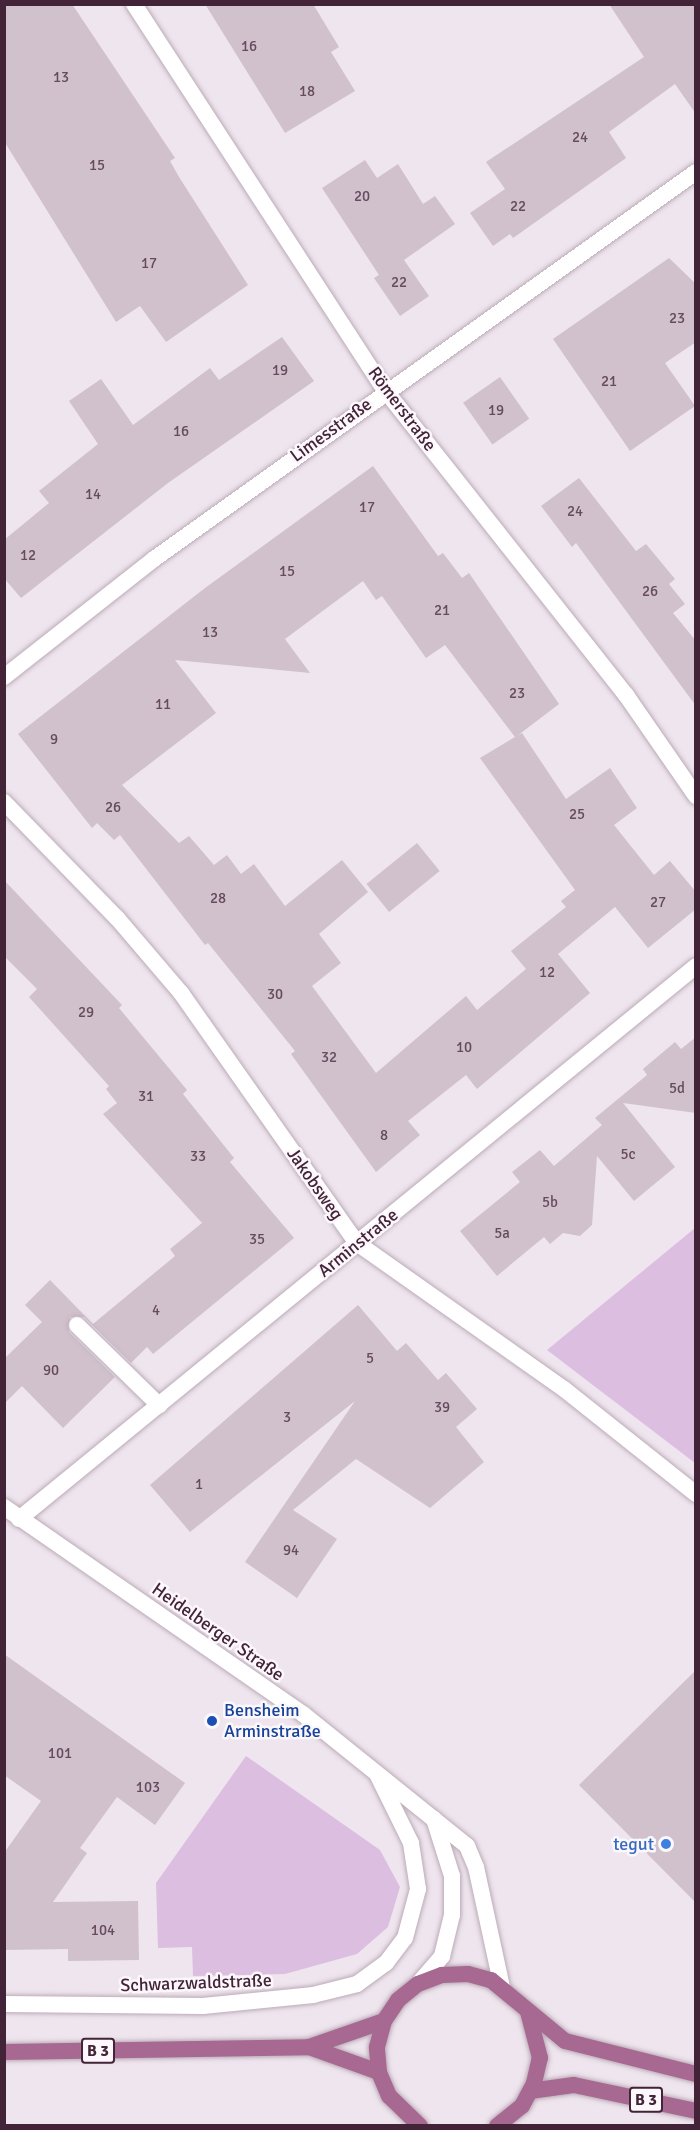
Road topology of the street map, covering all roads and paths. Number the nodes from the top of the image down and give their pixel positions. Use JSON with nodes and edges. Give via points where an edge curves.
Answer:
{"nodes":[{"id":1,"x":134,"y":4,"type":"edge"},
{"id":2,"x":696,"y":172,"type":"edge"},
{"id":3,"x":385,"y":390,"type":"junction"},
{"id":4,"x":4,"y":677,"type":"edge"},
{"id":5,"x":696,"y":796,"type":"edge"},
{"id":6,"x":4,"y":802,"type":"edge"},
{"id":7,"x":696,"y":966,"type":"edge"},
{"id":8,"x":357,"y":1243,"type":"junction"},
{"id":9,"x":77,"y":1325,"type":"dead end"},
{"id":10,"x":159,"y":1405,"type":"junction"},
{"id":11,"x":696,"y":1494,"type":"edge"},
{"id":12,"x":4,"y":1507,"type":"edge"},
{"id":13,"x":19,"y":1519,"type":"junction"},
{"id":14,"x":375,"y":1771,"type":"junction"},
{"id":15,"x":434,"y":1818,"type":"junction"},
{"id":16,"x":418,"y":1984,"type":"junction"},
{"id":17,"x":502,"y":1987,"type":"junction"},
{"id":18,"x":4,"y":2004,"type":"edge"},
{"id":19,"x":528,"y":2011,"type":"junction"},
{"id":20,"x":384,"y":2021,"type":"junction"},
{"id":21,"x":309,"y":2047,"type":"junction"},
{"id":22,"x":4,"y":2052,"type":"edge"},
{"id":23,"x":379,"y":2072,"type":"junction"},
{"id":24,"x":696,"y":2073,"type":"edge"},
{"id":25,"x":530,"y":2091,"type":"junction"},
{"id":26,"x":696,"y":2111,"type":"edge"},
{"id":27,"x":420,"y":2126,"type":"edge"},
{"id":28,"x":496,"y":2126,"type":"edge"}],
"edges":[{"from":1,"to":3,"type":"street","name":"Römerstraße"},
{"from":2,"to":3,"type":"street","name":"Limesstraße"},
{"from":3,"to":4,"type":"street","name":"Limesstraße","via":[[154,559]]},
{"from":3,"to":5,"type":"street","name":"Römerstraße","via":[[626,695]]},
{"from":6,"to":8,"type":"street","name":"Jakobsweg","via":[[117,918],[181,993]]},
{"from":7,"to":8,"type":"street","name":"Arminstraße"},
{"from":8,"to":10,"type":"street","name":"Arminstraße"},
{"from":8,"to":11,"type":"street","name":"Jakobsweg","via":[[564,1389]]},
{"from":9,"to":10,"type":"street"},
{"from":10,"to":13,"type":"street","name":"Arminstraße"},
{"from":12,"to":13,"type":"street","name":"Heidelberger Straße"},
{"from":13,"to":14,"type":"street","name":"Heidelberger Straße","via":[[303,1714]]},
{"from":14,"to":15,"type":"street","name":"Heidelberger Straße"},
{"from":14,"to":18,"type":"street","name":"Schwarzwaldstraße","via":[[411,1844],[418,1889],[405,1938],[386,1964],[357,1984],[314,1995],[203,2006]]},
{"from":15,"to":16,"type":"street","via":[[452,1876],[452,1915],[442,1956]]},
{"from":15,"to":17,"type":"street","name":"Heidelberger Straße","via":[[467,1846],[476,1867]]},
{"from":16,"to":17,"type":"main road","number":"B 3","via":[[442,1975],[468,1974]]},
{"from":16,"to":20,"type":"main road","number":"B 3","via":[[398,2000]]},
{"from":17,"to":19,"type":"main road","number":"B 3"},
{"from":19,"to":24,"type":"main road","number":"B 3","via":[[565,2041]]},
{"from":19,"to":25,"type":"main road","number":"B 3","via":[[537,2034],[540,2058]]},
{"from":20,"to":21,"type":"main road","number":"B 3"},
{"from":20,"to":23,"type":"main road","number":"B 3","via":[[377,2047]]},
{"from":21,"to":22,"type":"main road","number":"B 3"},
{"from":21,"to":23,"type":"main road","number":"B 3"},
{"from":23,"to":27,"type":"main road","number":"B 3","via":[[389,2096]]},
{"from":25,"to":26,"type":"main road","number":"B 3","via":[[574,2085]]},
{"from":25,"to":28,"type":"main road","number":"B 3","via":[[522,2106]]}]}
